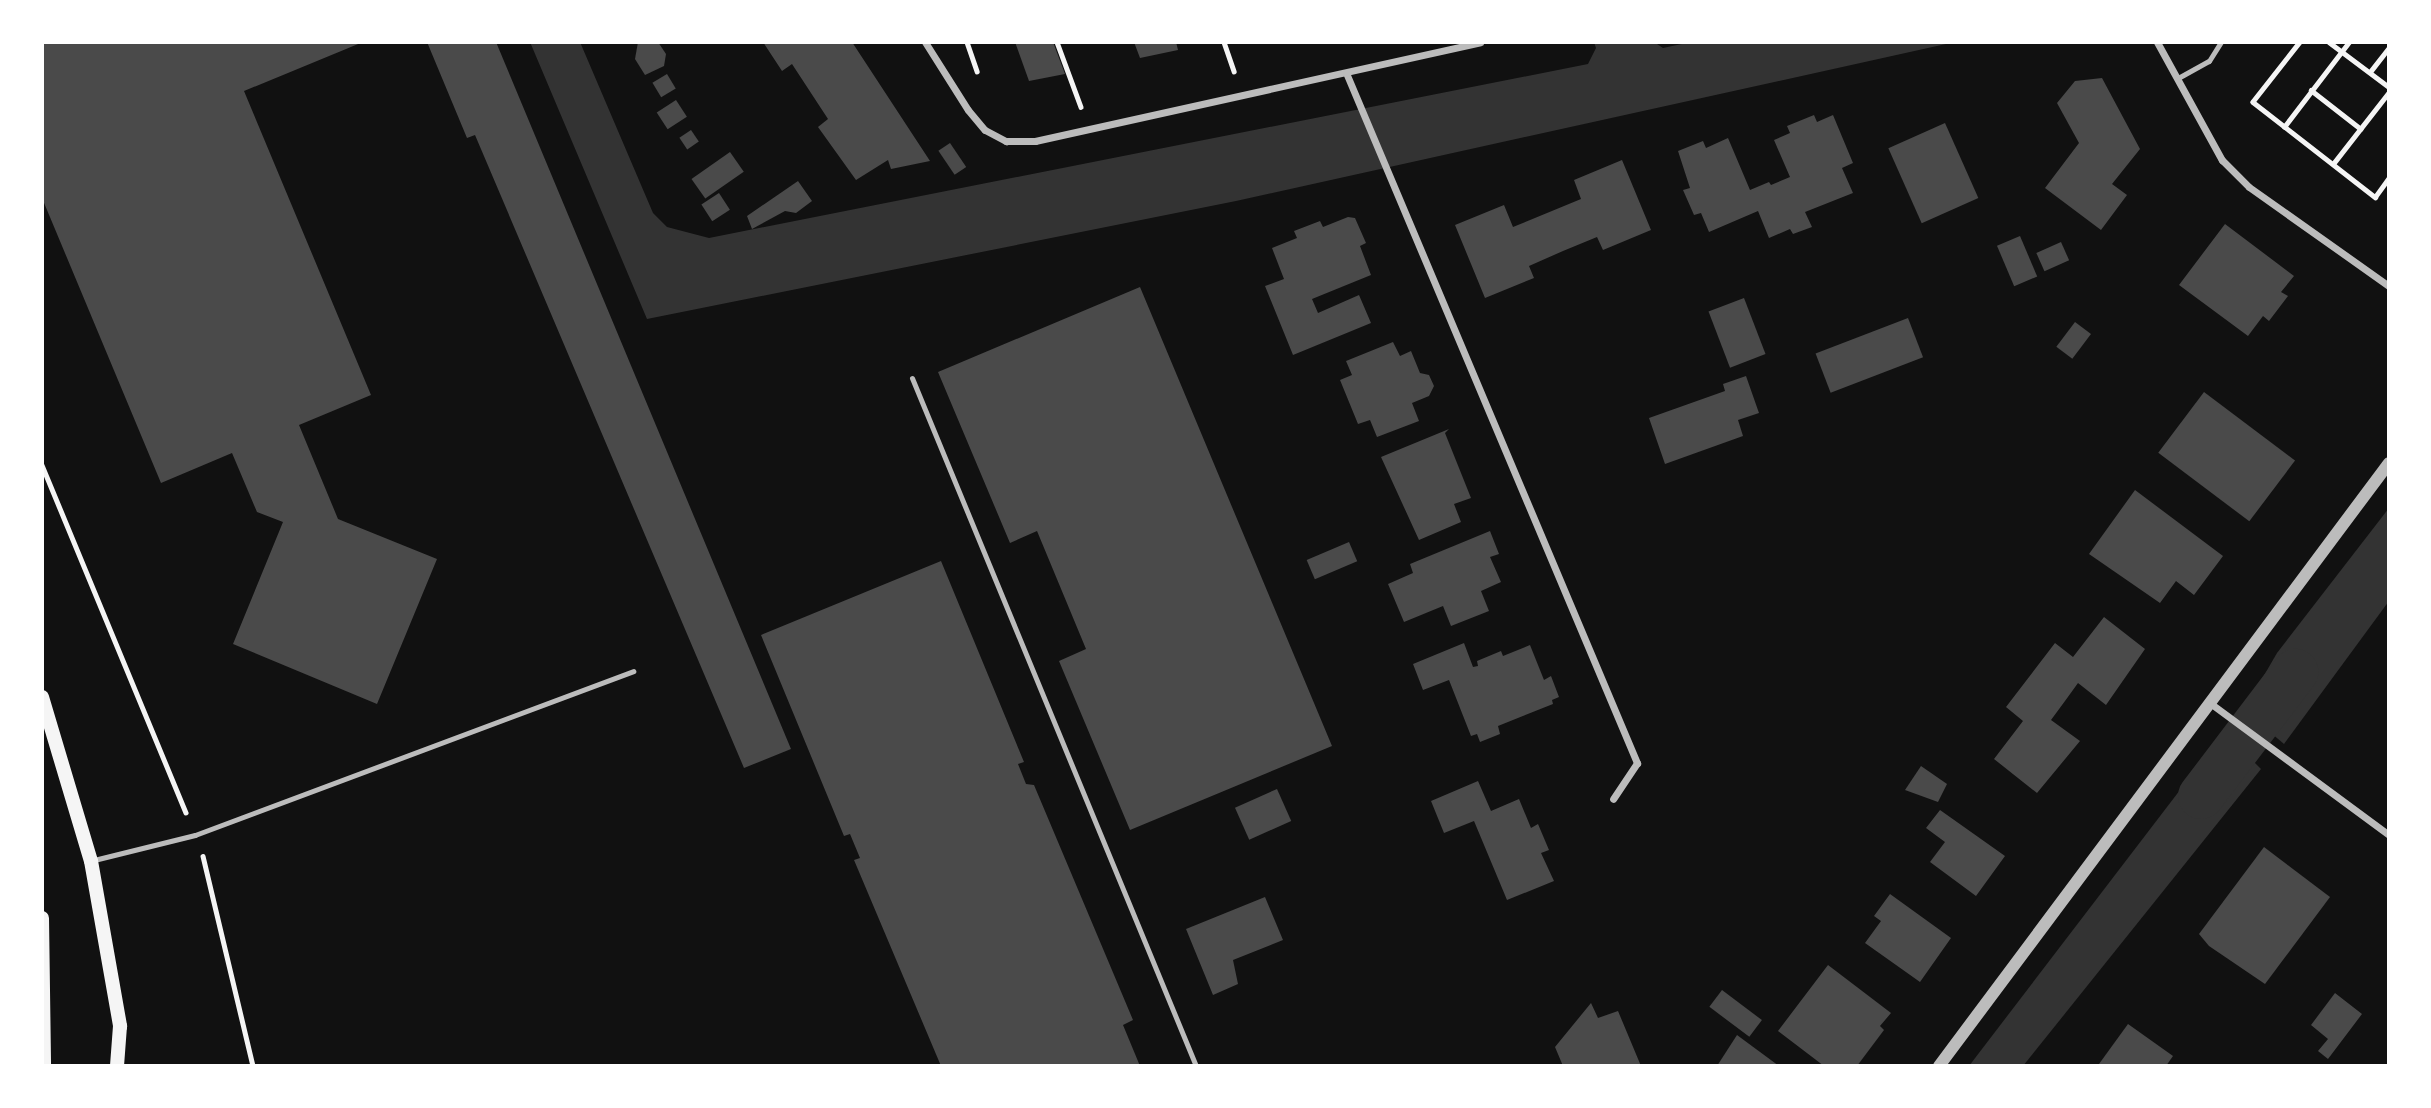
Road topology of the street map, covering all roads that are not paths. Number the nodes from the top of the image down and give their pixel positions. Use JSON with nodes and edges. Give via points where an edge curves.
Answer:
{"nodes":[{"id":1,"x":925,"y":42,"type":"edge"},
{"id":2,"x":1480,"y":42,"type":"edge"},
{"id":3,"x":2157,"y":42,"type":"edge"},
{"id":4,"x":2221,"y":42,"type":"edge"},
{"id":5,"x":1347,"y":75,"type":"junction"},
{"id":6,"x":2178,"y":78,"type":"junction"},
{"id":7,"x":2389,"y":286,"type":"edge"},
{"id":8,"x":912,"y":378,"type":"dead end"},
{"id":9,"x":2389,"y":463,"type":"edge"},
{"id":10,"x":633,"y":671,"type":"dead end"},
{"id":11,"x":42,"y":697,"type":"edge"},
{"id":12,"x":2210,"y":703,"type":"junction"},
{"id":13,"x":1613,"y":799,"type":"dead end"},
{"id":14,"x":2389,"y":835,"type":"edge"},
{"id":15,"x":91,"y":861,"type":"junction"},
{"id":16,"x":42,"y":918,"type":"edge"},
{"id":17,"x":43,"y":985,"type":"edge"},
{"id":18,"x":44,"y":1066,"type":"edge"},
{"id":19,"x":117,"y":1066,"type":"edge"},
{"id":20,"x":1196,"y":1066,"type":"edge"},
{"id":21,"x":1938,"y":1066,"type":"edge"}],
"edges":[{"from":1,"to":5,"type":"street","via":[[968,110],[985,130],[1006,141],[1035,141],[1241,93]]},
{"from":2,"to":5,"type":"street"},
{"from":3,"to":6,"type":"street"},
{"from":4,"to":6,"type":"lane","via":[[2208,61]]},
{"from":5,"to":13,"type":"street","via":[[1637,763]]},
{"from":6,"to":7,"type":"street","via":[[2222,160],[2249,187]]},
{"from":8,"to":20,"type":"lane"},
{"from":9,"to":12,"type":"street"},
{"from":10,"to":15,"type":"lane","via":[[195,835]]},
{"from":11,"to":15,"type":"main road"},
{"from":12,"to":14,"type":"street"},
{"from":12,"to":21,"type":"street"},
{"from":15,"to":19,"type":"main road","via":[[120,1027]]},
{"from":16,"to":17,"type":"main road"},
{"from":17,"to":18,"type":"main road"}]}
